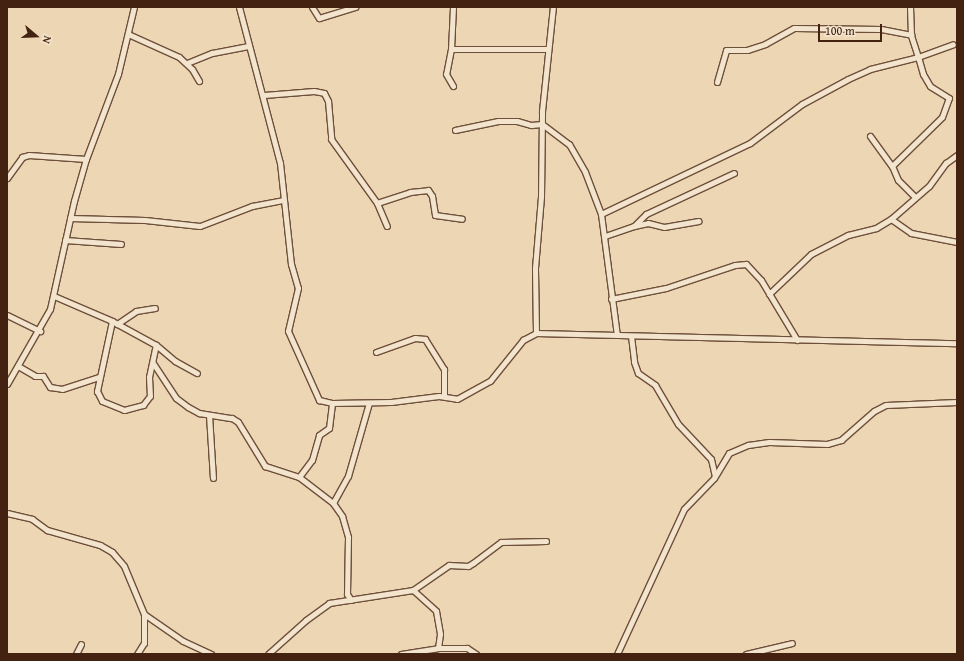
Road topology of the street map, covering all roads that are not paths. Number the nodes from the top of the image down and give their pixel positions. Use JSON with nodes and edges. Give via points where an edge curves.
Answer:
{"nodes":[{"id":1,"x":134,"y":7,"type":"edge"},
{"id":2,"x":239,"y":7,"type":"edge"},
{"id":3,"x":312,"y":7,"type":"edge"},
{"id":4,"x":353,"y":7,"type":"edge"},
{"id":5,"x":453,"y":7,"type":"edge"},
{"id":6,"x":554,"y":7,"type":"edge"},
{"id":7,"x":910,"y":7,"type":"edge"},
{"id":8,"x":128,"y":34,"type":"junction"},
{"id":9,"x":912,"y":35,"type":"junction"},
{"id":10,"x":953,"y":44,"type":"dead end"},
{"id":11,"x":248,"y":46,"type":"junction"},
{"id":12,"x":451,"y":49,"type":"junction"},
{"id":13,"x":548,"y":49,"type":"junction"},
{"id":14,"x":918,"y":57,"type":"junction"},
{"id":15,"x":187,"y":63,"type":"junction"},
{"id":16,"x":199,"y":81,"type":"dead end"},
{"id":17,"x":717,"y":82,"type":"dead end"},
{"id":18,"x":453,"y":86,"type":"dead end"},
{"id":19,"x":264,"y":95,"type":"junction"},
{"id":20,"x":542,"y":124,"type":"junction"},
{"id":21,"x":455,"y":130,"type":"dead end"},
{"id":22,"x":870,"y":136,"type":"dead end"},
{"id":23,"x":957,"y":156,"type":"edge"},
{"id":24,"x":86,"y":159,"type":"junction"},
{"id":25,"x":892,"y":166,"type":"junction"},
{"id":26,"x":734,"y":173,"type":"dead end"},
{"id":27,"x":7,"y":178,"type":"edge"},
{"id":28,"x":915,"y":197,"type":"junction"},
{"id":29,"x":282,"y":200,"type":"junction"},
{"id":30,"x":378,"y":203,"type":"junction"},
{"id":31,"x":601,"y":214,"type":"junction"},
{"id":32,"x":70,"y":218,"type":"junction"},
{"id":33,"x":462,"y":219,"type":"dead end"},
{"id":34,"x":891,"y":219,"type":"junction"},
{"id":35,"x":698,"y":221,"type":"dead end"},
{"id":36,"x":387,"y":226,"type":"dead end"},
{"id":37,"x":634,"y":226,"type":"junction"},
{"id":38,"x":605,"y":236,"type":"junction"},
{"id":39,"x":65,"y":240,"type":"junction"},
{"id":40,"x":957,"y":242,"type":"edge"},
{"id":41,"x":121,"y":244,"type":"dead end"},
{"id":42,"x":769,"y":294,"type":"junction"},
{"id":43,"x":54,"y":296,"type":"junction"},
{"id":44,"x":611,"y":299,"type":"junction"},
{"id":45,"x":155,"y":308,"type":"dead end"},
{"id":46,"x":7,"y":315,"type":"edge"},
{"id":47,"x":115,"y":323,"type":"junction"},
{"id":48,"x":40,"y":331,"type":"junction"},
{"id":49,"x":536,"y":333,"type":"junction"},
{"id":50,"x":617,"y":335,"type":"junction"},
{"id":51,"x":631,"y":336,"type":"junction"},
{"id":52,"x":797,"y":340,"type":"junction"},
{"id":53,"x":957,"y":343,"type":"edge"},
{"id":54,"x":156,"y":345,"type":"junction"},
{"id":55,"x":376,"y":352,"type":"dead end"},
{"id":56,"x":153,"y":363,"type":"junction"},
{"id":57,"x":18,"y":366,"type":"junction"},
{"id":58,"x":197,"y":373,"type":"dead end"},
{"id":59,"x":99,"y":377,"type":"junction"},
{"id":60,"x":7,"y":384,"type":"edge"},
{"id":61,"x":444,"y":396,"type":"junction"},
{"id":62,"x":957,"y":402,"type":"edge"},
{"id":63,"x":332,"y":403,"type":"junction"},
{"id":64,"x":369,"y":403,"type":"junction"},
{"id":65,"x":209,"y":415,"type":"junction"},
{"id":66,"x":715,"y":476,"type":"junction"},
{"id":67,"x":300,"y":477,"type":"junction"},
{"id":68,"x":213,"y":478,"type":"dead end"},
{"id":69,"x":333,"y":503,"type":"junction"},
{"id":70,"x":7,"y":513,"type":"edge"},
{"id":71,"x":546,"y":541,"type":"dead end"},
{"id":72,"x":413,"y":590,"type":"junction"},
{"id":73,"x":351,"y":600,"type":"junction"},
{"id":74,"x":144,"y":614,"type":"junction"},
{"id":75,"x":792,"y":643,"type":"dead end"},
{"id":76,"x":80,"y":644,"type":"dead end"},
{"id":77,"x":438,"y":648,"type":"junction"},
{"id":78,"x":76,"y":654,"type":"edge"},
{"id":79,"x":138,"y":654,"type":"edge"},
{"id":80,"x":211,"y":654,"type":"edge"},
{"id":81,"x":268,"y":654,"type":"edge"},
{"id":82,"x":401,"y":654,"type":"edge"},
{"id":83,"x":476,"y":654,"type":"edge"},
{"id":84,"x":617,"y":654,"type":"edge"},
{"id":85,"x":746,"y":654,"type":"edge"}],
"edges":[{"from":1,"to":8,"type":"street"},
{"from":2,"to":11,"type":"street"},
{"from":3,"to":4,"type":"street","via":[[319,18]]},
{"from":5,"to":12,"type":"street"},
{"from":6,"to":13,"type":"street"},
{"from":7,"to":9,"type":"street"},
{"from":8,"to":15,"type":"street","via":[[168,51]]},
{"from":8,"to":24,"type":"street","via":[[118,74]]},
{"from":9,"to":14,"type":"street"},
{"from":9,"to":17,"type":"street","via":[[881,29],[794,28],[765,44],[747,50],[726,50]]},
{"from":10,"to":14,"type":"street"},
{"from":11,"to":15,"type":"street","via":[[212,53]]},
{"from":11,"to":19,"type":"street"},
{"from":12,"to":13,"type":"street"},
{"from":12,"to":18,"type":"street","via":[[446,74]]},
{"from":13,"to":20,"type":"street"},
{"from":14,"to":25,"type":"street","via":[[930,86],[948,96],[948,105],[942,116]]},
{"from":14,"to":31,"type":"street","via":[[870,69],[848,79],[802,104],[750,143]]},
{"from":15,"to":16,"type":"street"},
{"from":19,"to":29,"type":"street","via":[[277,143],[284,193]]},
{"from":19,"to":30,"type":"street","via":[[314,91],[324,93],[328,101],[331,139]]},
{"from":20,"to":21,"type":"street","via":[[498,121]]},
{"from":20,"to":31,"type":"street","via":[[569,144],[585,172]]},
{"from":20,"to":49,"type":"street","via":[[535,264]]},
{"from":22,"to":25,"type":"street"},
{"from":23,"to":28,"type":"street","via":[[946,163],[935,179]]},
{"from":24,"to":27,"type":"street","via":[[29,155],[22,157]]},
{"from":24,"to":32,"type":"street"},
{"from":25,"to":28,"type":"street","via":[[898,180]]},
{"from":26,"to":37,"type":"street","via":[[655,210]]},
{"from":28,"to":34,"type":"street"},
{"from":29,"to":32,"type":"street","via":[[252,206],[200,226],[150,220]]},
{"from":29,"to":63,"type":"street","via":[[291,264],[298,288],[288,331],[317,398]]},
{"from":30,"to":33,"type":"street","via":[[410,192],[428,190],[432,196],[435,214]]},
{"from":30,"to":36,"type":"street"},
{"from":31,"to":38,"type":"street"},
{"from":32,"to":39,"type":"street"},
{"from":34,"to":40,"type":"street","via":[[910,233]]},
{"from":34,"to":42,"type":"street","via":[[876,228],[848,235],[812,254]]},
{"from":35,"to":37,"type":"street","via":[[664,227],[648,224]]},
{"from":37,"to":38,"type":"street"},
{"from":38,"to":44,"type":"street"},
{"from":39,"to":41,"type":"street"},
{"from":39,"to":43,"type":"street"},
{"from":42,"to":44,"type":"street","via":[[754,270],[746,264],[735,265],[666,288]]},
{"from":42,"to":52,"type":"street"},
{"from":43,"to":47,"type":"street"},
{"from":43,"to":48,"type":"street"},
{"from":44,"to":50,"type":"street"},
{"from":45,"to":47,"type":"street","via":[[136,311]]},
{"from":46,"to":48,"type":"street"},
{"from":47,"to":54,"type":"street"},
{"from":47,"to":59,"type":"street"},
{"from":48,"to":57,"type":"street"},
{"from":49,"to":50,"type":"street"},
{"from":49,"to":61,"type":"street","via":[[523,340],[482,387],[457,399]]},
{"from":50,"to":51,"type":"street"},
{"from":51,"to":52,"type":"street"},
{"from":51,"to":66,"type":"street","via":[[638,373],[655,385],[678,424],[711,459]]},
{"from":52,"to":53,"type":"street"},
{"from":54,"to":56,"type":"street"},
{"from":54,"to":58,"type":"street","via":[[175,361]]},
{"from":55,"to":61,"type":"street","via":[[415,338],[425,339],[444,369]]},
{"from":56,"to":59,"type":"street","via":[[149,377],[150,396],[140,408],[124,410],[102,401],[97,391]]},
{"from":56,"to":65,"type":"street","via":[[176,398],[188,407]]},
{"from":57,"to":59,"type":"street","via":[[35,376],[43,376],[50,387],[62,389]]},
{"from":57,"to":60,"type":"street"},
{"from":61,"to":64,"type":"street"},
{"from":62,"to":66,"type":"street","via":[[886,405],[874,411],[841,440],[827,444],[769,442],[748,445],[729,453]]},
{"from":63,"to":64,"type":"street"},
{"from":63,"to":67,"type":"street","via":[[329,428],[319,435],[312,460]]},
{"from":64,"to":69,"type":"street","via":[[348,476]]},
{"from":65,"to":67,"type":"street","via":[[232,418],[238,422],[265,466]]},
{"from":65,"to":68,"type":"street"},
{"from":66,"to":84,"type":"street","via":[[684,509]]},
{"from":67,"to":69,"type":"street"},
{"from":69,"to":73,"type":"street","via":[[342,516],[348,537],[346,578],[347,594]]},
{"from":70,"to":74,"type":"street","via":[[32,519],[47,530],[100,545],[112,552],[124,566]]},
{"from":71,"to":72,"type":"street","via":[[500,542],[468,566],[449,565]]},
{"from":72,"to":73,"type":"street"},
{"from":72,"to":77,"type":"street","via":[[436,611],[440,634]]},
{"from":73,"to":81,"type":"street","via":[[336,601],[324,607]]},
{"from":74,"to":79,"type":"street","via":[[144,643]]},
{"from":74,"to":80,"type":"street","via":[[183,641]]},
{"from":75,"to":85,"type":"street"},
{"from":76,"to":78,"type":"street"},
{"from":77,"to":82,"type":"street"},
{"from":77,"to":83,"type":"street","via":[[467,648]]}]}
